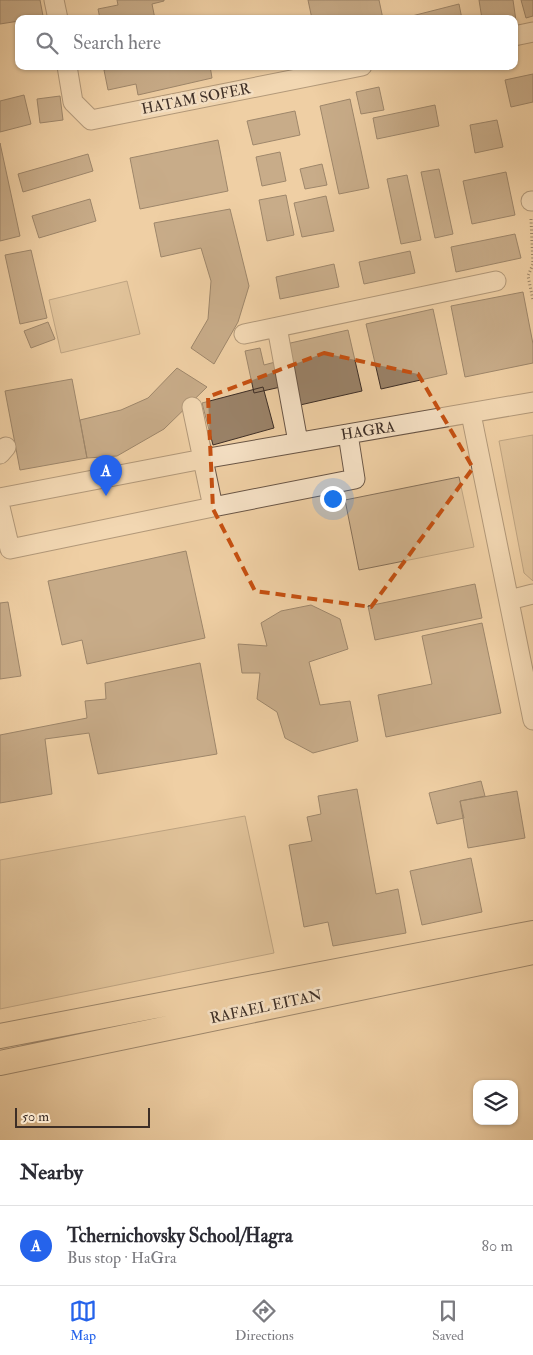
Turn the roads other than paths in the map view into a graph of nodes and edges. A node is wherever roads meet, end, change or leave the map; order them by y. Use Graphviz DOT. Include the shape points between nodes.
graph roads {
  1 [pos="54,0"];
  2 [pos="57,15"];
  3 [pos="533,32"];
  4 [pos="518,35"];
  5 [pos="68,70"];
  6 [pos="342,70"];
  7 [pos="496,281"];
  8 [pos="276,327"];
  9 [pos="244,334"];
  10 [pos="533,402"];
  11 [pos="192,408"];
  12 [pos="471,414"];
  13 [pos="348,434"];
  14 [pos="298,442"];
  15 [pos="203,459"];
  16 [pos="0,498"];
  17 [pos="0,507"];
  18 [pos="213,507"];
  19 [pos="533,594"];
  20 [pos="509,600"];
  21 [pos="533,720"];
  22 [pos="533,933"];
  23 [pos="533,952"];
  24 [pos="0,1036"];
  25 [pos="0,1062"];
  1 -- 2 [label="street"];
  3 -- 4 [label="street"];
  5 -- 6 [label="street, HATAM SOFER" via="73,102 91,120"];
  7 -- 8 [label="street"];
  8 -- 9 [label="street"];
  8 -- 14 [label="street"];
  10 -- 12 [label="street, HAGRA"];
  11 -- 15 [label="street"];
  12 -- 13 [label="street, HAGRA"];
  12 -- 20 [label="street"];
  13 -- 14 [label="street, HAGRA"];
  13 -- 18 [label="street" via="355,479"];
  14 -- 15 [label="street, HAGRA"];
  15 -- 16 [label="street, HAGRA"];
  15 -- 18 [label="street"];
  17 -- 18 [label="street" via="10,549"];
  19 -- 20 [label="street"];
  20 -- 21 [label="street"];
  22 -- 24 [label="main road, RAFAEL EITAN"];
  23 -- 25 [label="main road, RAFAEL EITAN"];
}
